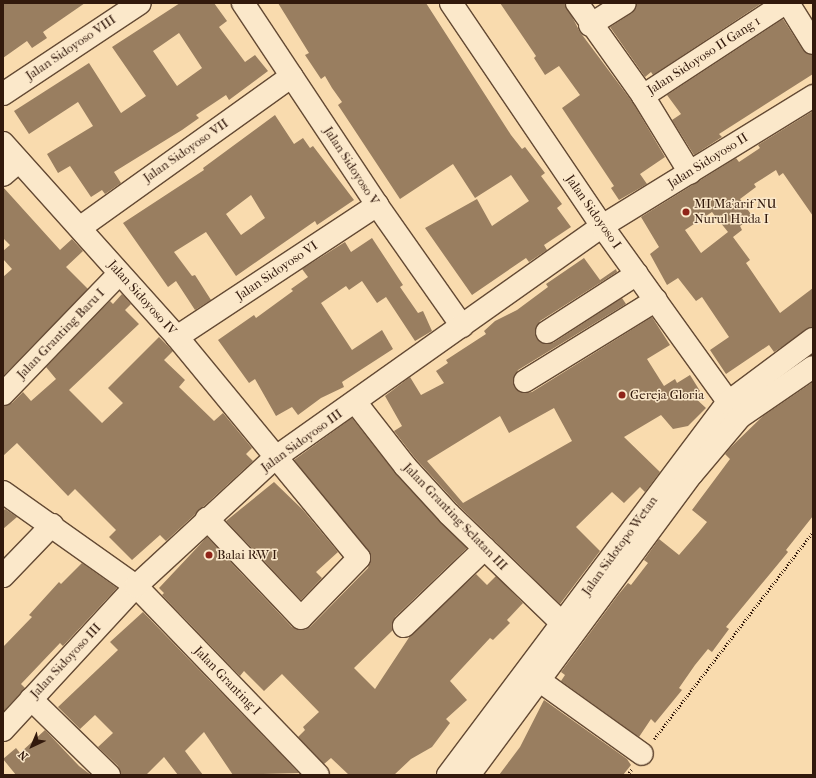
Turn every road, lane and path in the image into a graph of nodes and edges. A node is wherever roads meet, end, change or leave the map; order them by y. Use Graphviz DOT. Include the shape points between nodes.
graph roads {
  1 [pos="140,3"];
  2 [pos="243,3"];
  3 [pos="451,3"];
  4 [pos="577,3"];
  5 [pos="625,3"];
  6 [pos="785,3"];
  7 [pos="788,3"];
  8 [pos="590,25"];
  9 [pos="813,43"];
  10 [pos="292,76"];
  11 [pos="3,94"];
  12 [pos="643,96"];
  13 [pos="813,96"];
  14 [pos="3,143"];
  15 [pos="11,168"];
  16 [pos="690,173"];
  17 [pos="377,205"];
  18 [pos="602,226"];
  19 [pos="81,227"];
  20 [pos="119,274"];
  21 [pos="637,274"];
  22 [pos="656,300"];
  23 [pos="462,326"];
  24 [pos="547,332"];
  25 [pos="177,337"];
  26 [pos="813,339"];
  27 [pos="813,367"];
  28 [pos="525,381"];
  29 [pos="3,394"];
  30 [pos="356,403"];
  31 [pos="734,410"];
  32 [pos="276,457"];
  33 [pos="3,492"];
  34 [pos="207,519"];
  35 [pos="52,525"];
  36 [pos="813,532"];
  37 [pos="485,548"];
  38 [pos="3,576"];
  39 [pos="136,586"];
  40 [pos="563,624"];
  41 [pos="404,626"];
  42 [pos="540,681"];
  43 [pos="31,699"];
  44 [pos="3,730"];
  45 [pos="642,754"];
  46 [pos="458,773"];
  47 [pos="109,775"];
  48 [pos="318,775"];
  49 [pos="627,775"];
  1 -- 11 [label="street, Jalan Sidoyoso VIII"];
  2 -- 10 [label="street, Jalan Sidoyoso V"];
  3 -- 18 [label="street, Jalan Sidoyoso I"];
  4 -- 8 [label="street, Jalan Sidoyoso II Gang 1"];
  5 -- 8 [label="street"];
  6 -- 12 [label="street, Jalan Sidoyoso II Gang 1"];
  7 -- 9 [label="street"];
  8 -- 12 [label="street, Jalan Sidoyoso II Gang 1"];
  10 -- 17 [label="street, Jalan Sidoyoso V"];
  10 -- 19 [label="street, Jalan Sidoyoso VII"];
  12 -- 16 [label="street, Jalan Sidoyoso II Gang 1"];
  13 -- 16 [label="street, Jalan Sidoyoso II"];
  14 -- 15 [label="street, Jalan Sidoyoso IV"];
  15 -- 19 [label="street, Jalan Sidoyoso IV"];
  16 -- 18 [label="street, Jalan Sidoyoso II"];
  17 -- 23 [label="street, Jalan Sidoyoso V"];
  17 -- 25 [label="street, Jalan Sidoyoso VI"];
  18 -- 21 [label="street, Jalan Sidoyoso I"];
  18 -- 23 [label="street, Jalan Sidoyoso III"];
  19 -- 20 [label="street, Jalan Sidoyoso IV"];
  20 -- 25 [label="street, Jalan Sidoyoso IV"];
  20 -- 29 [label="street, Jalan Granting Baru I"];
  21 -- 22 [label="street, Jalan Sidoyoso I"];
  21 -- 24 [label="street"];
  22 -- 28 [label="street"];
  22 -- 31 [label="street, Jalan Sidoyoso I"];
  23 -- 30 [label="street, Jalan Sidoyoso III"];
  25 -- 32 [label="street, Jalan Sidoyoso IV"];
  26 -- 31 [label="street, Jalan Sidotopo Wetan"];
  27 -- 31 [label="street, Jalan Sidotopo Wetan"];
  30 -- 32 [label="street, Jalan Sidoyoso III"];
  30 -- 37 [label="street, Jalan Granting Selatan III" via="405,466"];
  31 -- 40 [label="street, Jalan Sidotopo Wetan"];
  31 -- 42 [label="street, Jalan Sidotopo Wetan" via="692,474"];
  32 -- 34 [label="street, Jalan Sidoyoso III"];
  32 -- 34 [label="street, Jalan Sidoyoso IV" via="359,558 301,618"];
  33 -- 35 [label="street, Jalan Granting I"];
  34 -- 39 [label="street, Jalan Sidoyoso III"];
  35 -- 38 [label="street"];
  35 -- 39 [label="street, Jalan Granting I"];
  36 -- 45 [label="path"];
  37 -- 40 [label="street, Jalan Granting Selatan III"];
  37 -- 41 [label="street"];
  39 -- 43 [label="street, Jalan Sidoyoso III"];
  39 -- 48 [label="street, Jalan Granting I"];
  40 -- 46 [label="street, Jalan Sidotopo Wetan"];
  42 -- 45 [label="street"];
  42 -- 46 [label="street, Jalan Sidotopo Wetan"];
  43 -- 44 [label="street, Jalan Sidoyoso III"];
  43 -- 47 [label="street"];
  45 -- 49 [label="path"];
}
